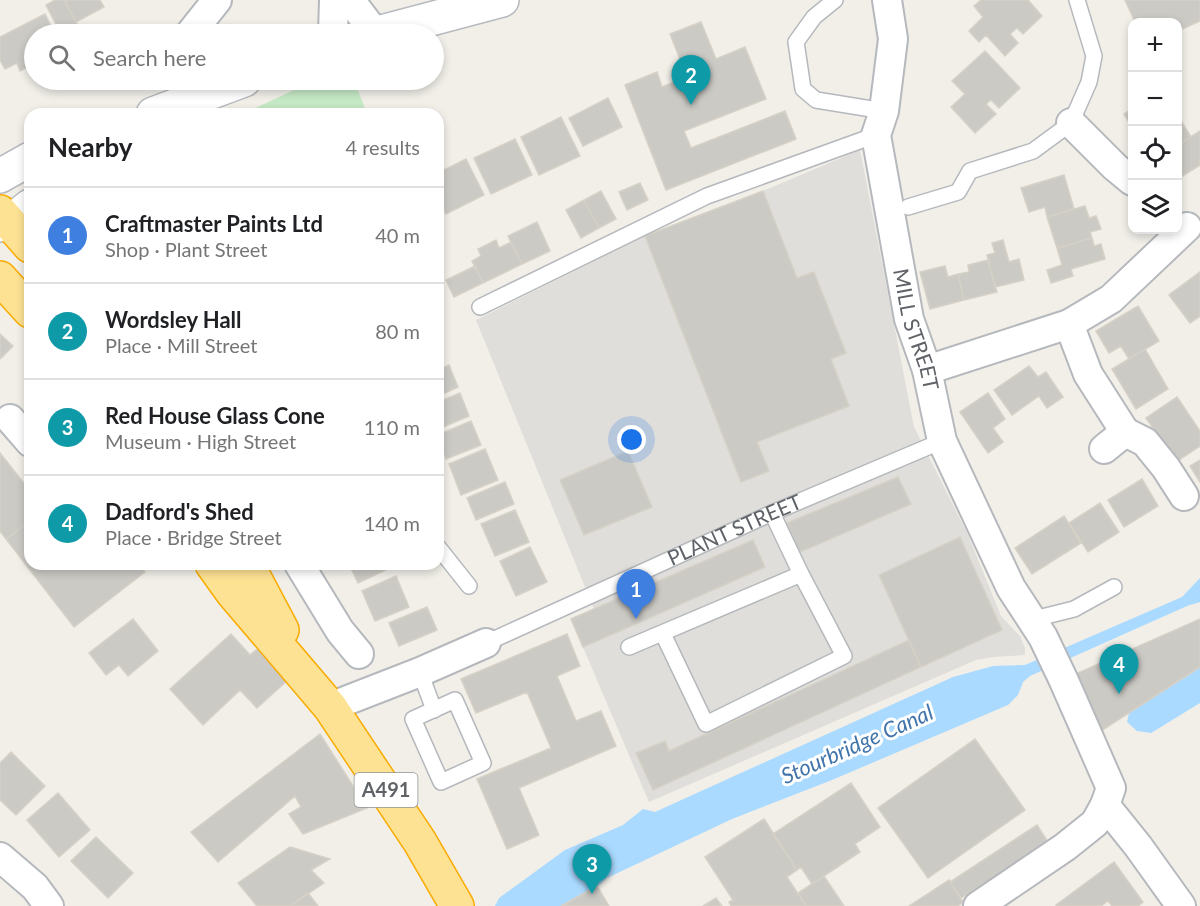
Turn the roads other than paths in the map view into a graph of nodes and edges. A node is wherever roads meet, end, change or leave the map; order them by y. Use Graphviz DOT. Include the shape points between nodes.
graph roads {
  1 [pos="217,0"];
  2 [pos="334,0"];
  3 [pos="350,0"];
  4 [pos="502,0"];
  5 [pos="835,0"];
  6 [pos="887,0"];
  7 [pos="1077,0"];
  8 [pos="198,24"];
  9 [pos="333,24"];
  10 [pos="368,24"];
  11 [pos="412,24"];
  12 [pos="217,90"];
  13 [pos="169,108"];
  14 [pos="880,123"];
  15 [pos="1071,123"];
  16 [pos="24,162"];
  17 [pos="0,176"];
  18 [pos="1131,180"];
  19 [pos="908,207"];
  20 [pos="1188,228"];
  21 [pos="0,278"];
  22 [pos="24,304"];
  23 [pos="480,307"];
  24 [pos="1069,324"];
  25 [pos="927,370"];
  26 [pos="10,419"];
  27 [pos="24,435"];
  28 [pos="942,441"];
  29 [pos="1184,496"];
  30 [pos="772,513"];
  31 [pos="444,555"];
  32 [pos="238,570"];
  33 [pos="239,570"];
  34 [pos="303,570"];
  35 [pos="801,574"];
  36 [pos="469,586"];
  37 [pos="1114,587"];
  38 [pos="1037,629"];
  39 [pos="663,634"];
  40 [pos="486,643"];
  41 [pos="629,647"];
  42 [pos="359,654"];
  43 [pos="420,672"];
  44 [pos="309,679"];
  45 [pos="330,707"];
  46 [pos="434,710"];
  47 [pos="1105,806"];
  48 [pos="0,857"];
  49 [pos="49,906"];
  50 [pos="457,906"];
  51 [pos="978,906"];
  52 [pos="1181,906"];
  1 -- 8 [label="street"];
  2 -- 9 [label="street"];
  3 -- 10 [label="street"];
  4 -- 11 [label="main road"];
  5 -- 14 [label="lane" via="814,17 796,42 803,89 816,100"];
  6 -- 14 [label="street, MILL STREET" via="893,39"];
  7 -- 15 [label="lane" via="1094,56 1089,82"];
  12 -- 13 [label="main road"];
  14 -- 23 [label="lane" via="707,196"];
  14 -- 25 [label="street, MILL STREET" via="909,319"];
  15 -- 18 [label="street"];
  15 -- 19 [label="lane" via="1033,151 970,171 958,192"];
  16 -- 17 [label="main road"];
  20 -- 24 [label="street" via="1111,299"];
  21 -- 22 [label="highway"];
  24 -- 25 [label="street"];
  24 -- 29 [label="street" via="1115,440 1145,442"];
  25 -- 28 [label="street, MILL STREET"];
  26 -- 27 [label="street"];
  28 -- 30 [label="lane, PLANT STREET"];
  28 -- 38 [label="street, MILL STREET" via="1011,588"];
  30 -- 35 [label="lane"];
  30 -- 40 [label="lane, PLANT STREET"];
  31 -- 36 [label="lane"];
  32 -- 44 [label="highway, A491" via="254,618"];
  33 -- 44 [label="highway, A491"];
  34 -- 42 [label="street"];
  35 -- 39 [label="lane"];
  35 -- 39 [label="lane" via="844,656 706,724"];
  37 -- 38 [label="lane"];
  38 -- 47 [label="street, MILL STREET" via="1111,788"];
  39 -- 41 [label="lane"];
  40 -- 43 [label="street, PLANT STREET"];
  43 -- 45 [label="street, PLANT STREET"];
  43 -- 46 [label="lane"];
  44 -- 45 [label="highway, A491"];
  45 -- 50 [label="highway, A491" via="420,842"];
  46 -- 46 [label="lane" via="413,719 441,782 483,763 454,700"];
  47 -- 51 [label="street" via="1095,823 1065,847"];
  47 -- 52 [label="street"];
  48 -- 49 [label="street" via="35,887"];
}
